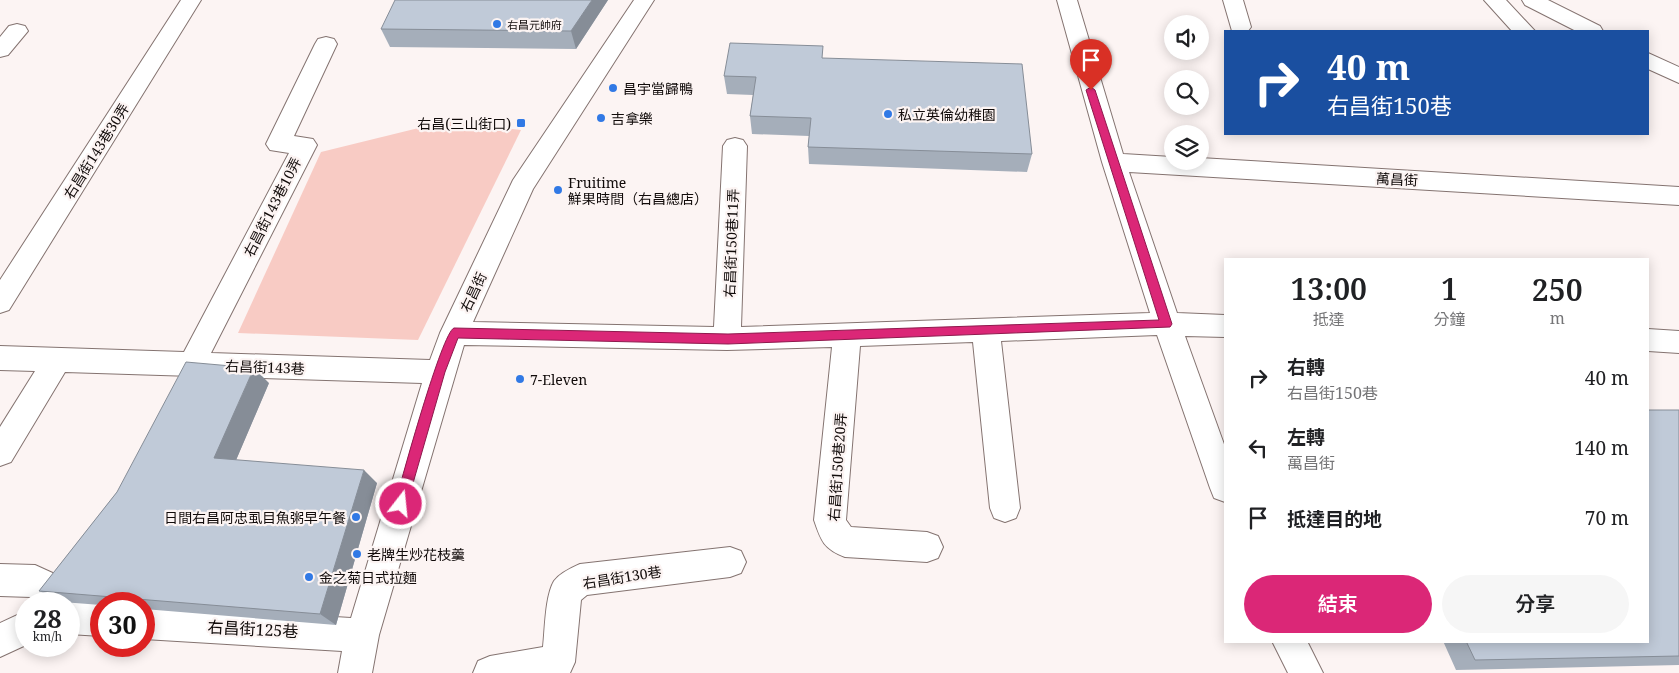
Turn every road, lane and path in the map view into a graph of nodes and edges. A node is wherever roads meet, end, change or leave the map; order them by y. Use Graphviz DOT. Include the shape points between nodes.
graph roads {
  1 [pos="191,0"];
  2 [pos="644,0"];
  3 [pos="1067,0"];
  4 [pos="1233,0"];
  5 [pos="1494,0"];
  6 [pos="1532,0"];
  7 [pos="1240,27"];
  8 [pos="1523,30"];
  9 [pos="1590,30"];
  10 [pos="17,31"];
  11 [pos="326,44"];
  12 [pos="0,50"];
  13 [pos="1649,61"];
  14 [pos="1679,76"];
  15 [pos="735,146"];
  16 [pos="1114,162"];
  17 [pos="1679,196"];
  18 [pos="0,302"];
  19 [pos="1166,324"];
  20 [pos="1224,326"];
  21 [pos="986,330"];
  22 [pos="454,333"];
  23 [pos="847,335"];
  24 [pos="728,339"];
  25 [pos="1649,340"];
  26 [pos="1679,342"];
  27 [pos="0,358"];
  28 [pos="57,360"];
  29 [pos="191,365"];
  30 [pos="440,372"];
  31 [pos="0,453"];
  32 [pos="1224,485"];
  33 [pos="1005,508"];
  34 [pos="927,547"];
  35 [pos="730,562"];
  36 [pos="0,580"];
  37 [pos="47,592"];
  38 [pos="155,623"];
  39 [pos="15,633"];
  40 [pos="362,636"];
  41 [pos="0,640"];
  42 [pos="1290,643"];
  43 [pos="355,673"];
  44 [pos="490,673"];
  45 [pos="1306,673"];
  1 -- 18 [label="street, 右昌街143巷30弄"];
  2 -- 22 [label="street, 右昌街" via="522,186"];
  3 -- 16 [label="street"];
  4 -- 7 [label="street"];
  5 -- 8 [label="street"];
  6 -- 9 [label="street"];
  10 -- 12 [label="street"];
  11 -- 29 [label="street, 右昌街143巷10弄" via="278,144 305,145"];
  13 -- 14 [label="street"];
  15 -- 24 [label="street, 右昌街150巷11弄"];
  16 -- 17 [label="street, 萬昌街"];
  16 -- 19 [label="street"];
  19 -- 20 [label="street"];
  19 -- 21 [label="street"];
  19 -- 32 [label="street"];
  21 -- 23 [label="street"];
  21 -- 33 [label="street"];
  22 -- 24 [label="street"];
  22 -- 30 [label="street, 右昌街"];
  23 -- 24 [label="street"];
  23 -- 34 [label="street, 右昌街150巷20弄" via="830,520 834,533 845,542"];
  25 -- 26 [label="street"];
  27 -- 28 [label="street, 右昌街143巷"];
  28 -- 29 [label="street, 右昌街143巷"];
  28 -- 31 [label="street"];
  29 -- 30 [label="street, 右昌街143巷"];
  30 -- 40 [label="street, 右昌街"];
  35 -- 44 [label="street, 右昌街130巷" via="580,580 566,592 558,662"];
  36 -- 37 [label="street" via="35,581 46,586"];
  38 -- 40 [label="street, 右昌街125巷"];
  39 -- 41 [label="street"];
  40 -- 43 [label="street, 右昌街"];
  42 -- 45 [label="street"];
}
